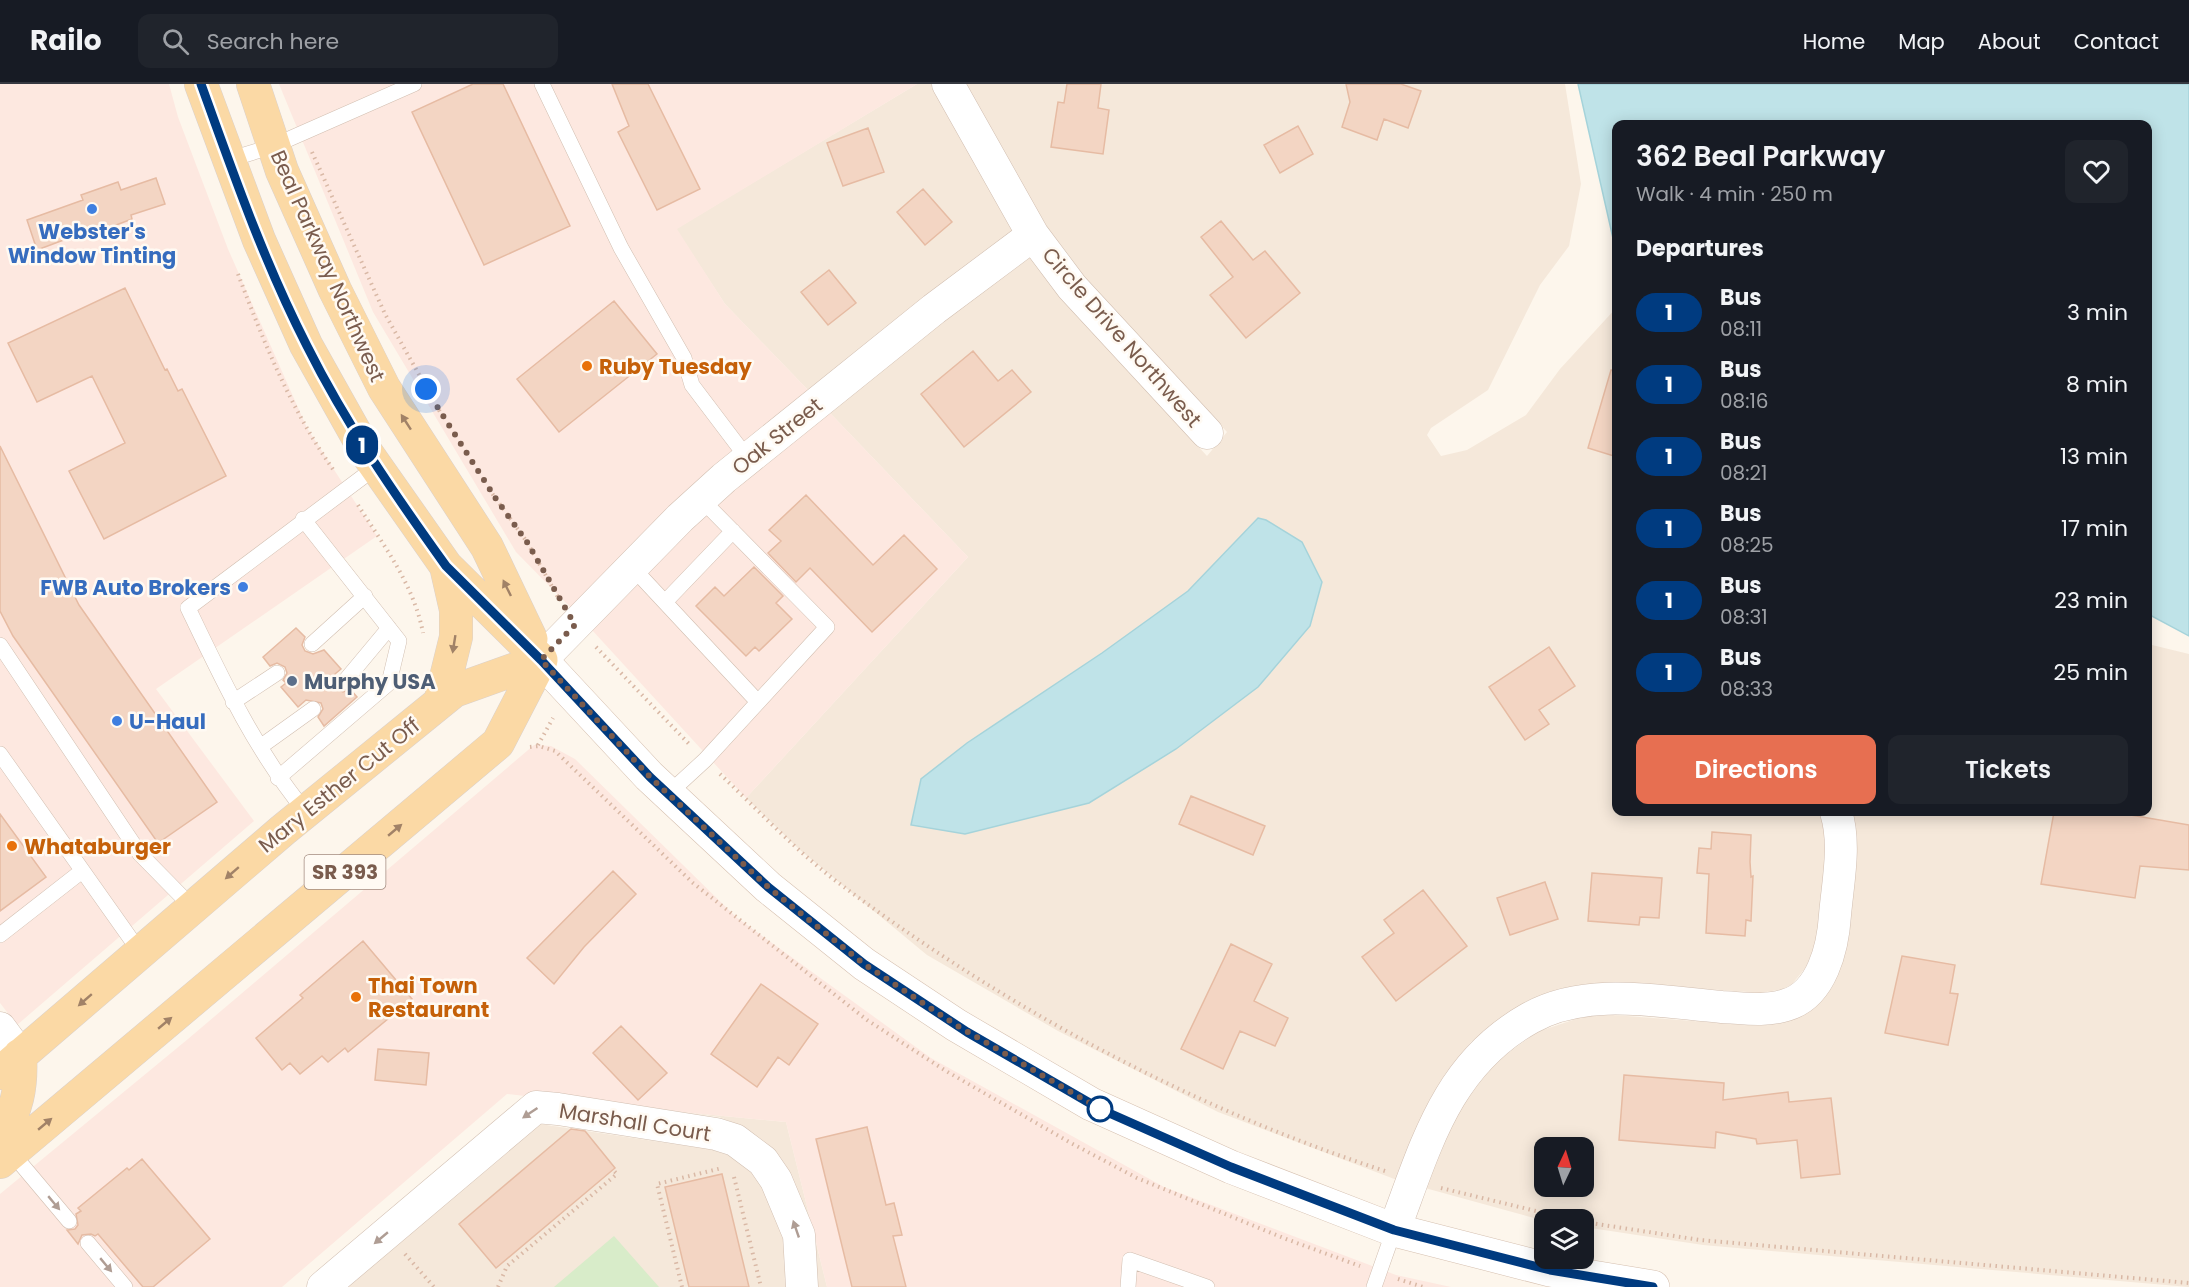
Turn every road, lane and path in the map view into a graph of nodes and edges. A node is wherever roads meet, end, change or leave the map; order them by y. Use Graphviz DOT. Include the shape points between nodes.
graph roads {
  1 [pos="201,84"];
  2 [pos="232,84"];
  3 [pos="254,84"];
  4 [pos="414,84"];
  5 [pos="542,84"];
  6 [pos="948,84"];
  7 [pos="305,132"];
  8 [pos="273,146"];
  9 [pos="228,160"];
  10 [pos="1033,236"];
  11 [pos="236,270"];
  12 [pos="446,422"];
  13 [pos="1207,433"];
  14 [pos="748,459"];
  15 [pos="376,467"];
  16 [pos="483,480"];
  17 [pos="346,487"];
  18 [pos="701,499"];
  19 [pos="303,519"];
  20 [pos="733,531"];
  21 [pos="446,566"];
  22 [pos="632,567"];
  23 [pos="365,596"];
  24 [pos="664,602"];
  25 [pos="575,625"];
  26 [pos="389,628"];
  27 [pos="423,634"];
  28 [pos="312,644"];
  29 [pos="0,645"];
  30 [pos="541,660"];
  31 [pos="277,673"];
  32 [pos="344,682"];
  33 [pos="757,701"];
  34 [pos="233,702"];
  35 [pos="440,702"];
  36 [pos="313,709"];
  37 [pos="260,747"];
  38 [pos="525,748"];
  39 [pos="0,754"];
  40 [pos="705,760"];
  41 [pos="278,778"];
  42 [pos="668,794"];
  43 [pos="305,811"];
  44 [pos="1837,816"];
  45 [pos="82,871"];
  46 [pos="192,907"];
  47 [pos="0,935"];
  48 [pos="140,952"];
  49 [pos="0,1028"];
  50 [pos="10,1064"];
  51 [pos="4,1151"];
  52 [pos="613,1170"];
  53 [pos="1413,1181"];
  54 [pos="1534,1210"];
  55 [pos="69,1221"];
  56 [pos="1594,1224"];
  57 [pos="1394,1230"];
  58 [pos="387,1233"];
  59 [pos="87,1243"];
  60 [pos="1376,1280"];
  61 [pos="2189,1283"];
  62 [pos="125,1287"];
  63 [pos="323,1287"];
  64 [pos="434,1287"];
  65 [pos="498,1287"];
  66 [pos="682,1287"];
  67 [pos="761,1287"];
  68 [pos="802,1287"];
  69 [pos="1128,1287"];
  70 [pos="1207,1287"];
  71 [pos="1423,1287"];
  72 [pos="1653,1287"];
  1 -- 9 [label="main road, Beal Parkway Northwest"];
  2 -- 8 [label="main road" via="239,104"];
  3 -- 8 [label="main road, Beal Parkway Northwest"];
  4 -- 7 [label="lane"];
  5 -- 14 [label="lane" via="621,248 684,358 692,385"];
  6 -- 10 [label="street, Circle Drive Northwest"];
  7 -- 8 [label="lane"];
  7 -- 12 [label="path" via="385,314"];
  8 -- 9 [label="lane"];
  30 -- 8 [label="main road, Beal Parkway Northwest, one-way" via="487,547 384,388 330,280"];
  9 -- 15 [label="main road, Beal Parkway Northwest" via="306,345"];
  10 -- 13 [label="street, Circle Drive Northwest" via="1072,287"];
  10 -- 14 [label="street, Oak Street" via="934,309"];
  11 -- 17 [label="path" via="286,390 320,451"];
  14 -- 18 [label="street, Oak Street"];
  15 -- 17 [label="lane"];
  15 -- 21 [label="main road, Beal Parkway Northwest"];
  16 -- 25 [label="path" via="527,542"];
  17 -- 19 [label="lane"];
  17 -- 27 [label="path" via="408,585 419,610"];
  18 -- 20 [label="lane"];
  18 -- 22 [label="street, Oak Street"];
  19 -- 23 [label="lane"];
  19 -- 34 [label="lane" via="188,608"];
  20 -- 24 [label="lane"];
  20 -- 33 [label="lane" via="827,627"];
  21 -- 30 [label="main road, Beal Parkway Northwest"];
  21 -- 35 [label="main road, one-way" via="456,609 456,637"];
  22 -- 24 [label="lane"];
  22 -- 25 [label="street, Oak Street"];
  23 -- 26 [label="lane"];
  23 -- 28 [label="lane"];
  24 -- 33 [label="lane"];
  25 -- 30 [label="street, Oak Street"];
  25 -- 40 [label="path"];
  26 -- 32 [label="lane"];
  26 -- 41 [label="lane" via="399,641 389,683"];
  29 -- 46 [label="lane" via="140,854"];
  30 -- 35 [label="main road, Mary Esther Cut Off" via="454,691"];
  30 -- 42 [label="main road, Beal Parkway Northwest"];
  51 -- 30 [label="main road, SR 393, one-way" via="498,743"];
  31 -- 34 [label="lane"];
  33 -- 40 [label="lane"];
  34 -- 37 [label="lane"];
  35 -- 43 [label="main road, Mary Esther Cut Off"];
  36 -- 37 [label="lane"];
  37 -- 41 [label="lane"];
  38 -- 60 [label="path" via="539,746 555,751 693,883 738,920 867,1020 946,1071 1137,1178"];
  39 -- 45 [label="lane"];
  40 -- 42 [label="lane"];
  40 -- 53 [label="path" via="842,886 954,963 1050,1022 1258,1124"];
  41 -- 43 [label="lane"];
  42 -- 57 [label="main road, Beal Parkway Northwest" via="768,887 864,964 967,1032 1100,1109 1231,1167"];
  43 -- 46 [label="main road, Mary Esther Cut Off, one-way"];
  44 -- 53 [label="street" via="1841,849 1834,933 1819,976 1800,998 1761,1010 1602,999 1556,1007 1532,1017 1479,1055 1455,1085 1433,1127"];
  45 -- 47 [label="lane"];
  45 -- 48 [label="lane"];
  46 -- 48 [label="main road, Mary Esther Cut Off"];
  48 -- 50 [label="main road, Mary Esther Cut Off, one-way"];
  49 -- 50 [label="street"];
  50 -- 51 [label="main road" via="22,1084"];
  51 -- 55 [label="lane, one-way"];
  52 -- 65 [label="path" via="617,1174 507,1266"];
  53 -- 54 [label="path"];
  53 -- 57 [label="street"];
  56 -- 61 [label="path" via="1700,1240"];
  57 -- 60 [label="lane"];
  57 -- 72 [label="main road, Beal Parkway Northwest" via="1541,1268"];
  58 -- 63 [label="street, Marshall Court, one-way"];
  58 -- 64 [label="path"];
  68 -- 58 [label="street, Marshall Court, one-way" via="799,1235 776,1180 763,1161 735,1140 558,1108 536,1107"];
  59 -- 62 [label="lane, one-way"];
  60 -- 71 [label="path"];
  66 -- 67 [label="path" via="657,1184 731,1166"];
  69 -- 70 [label="lane" via="1130,1260"];
}
